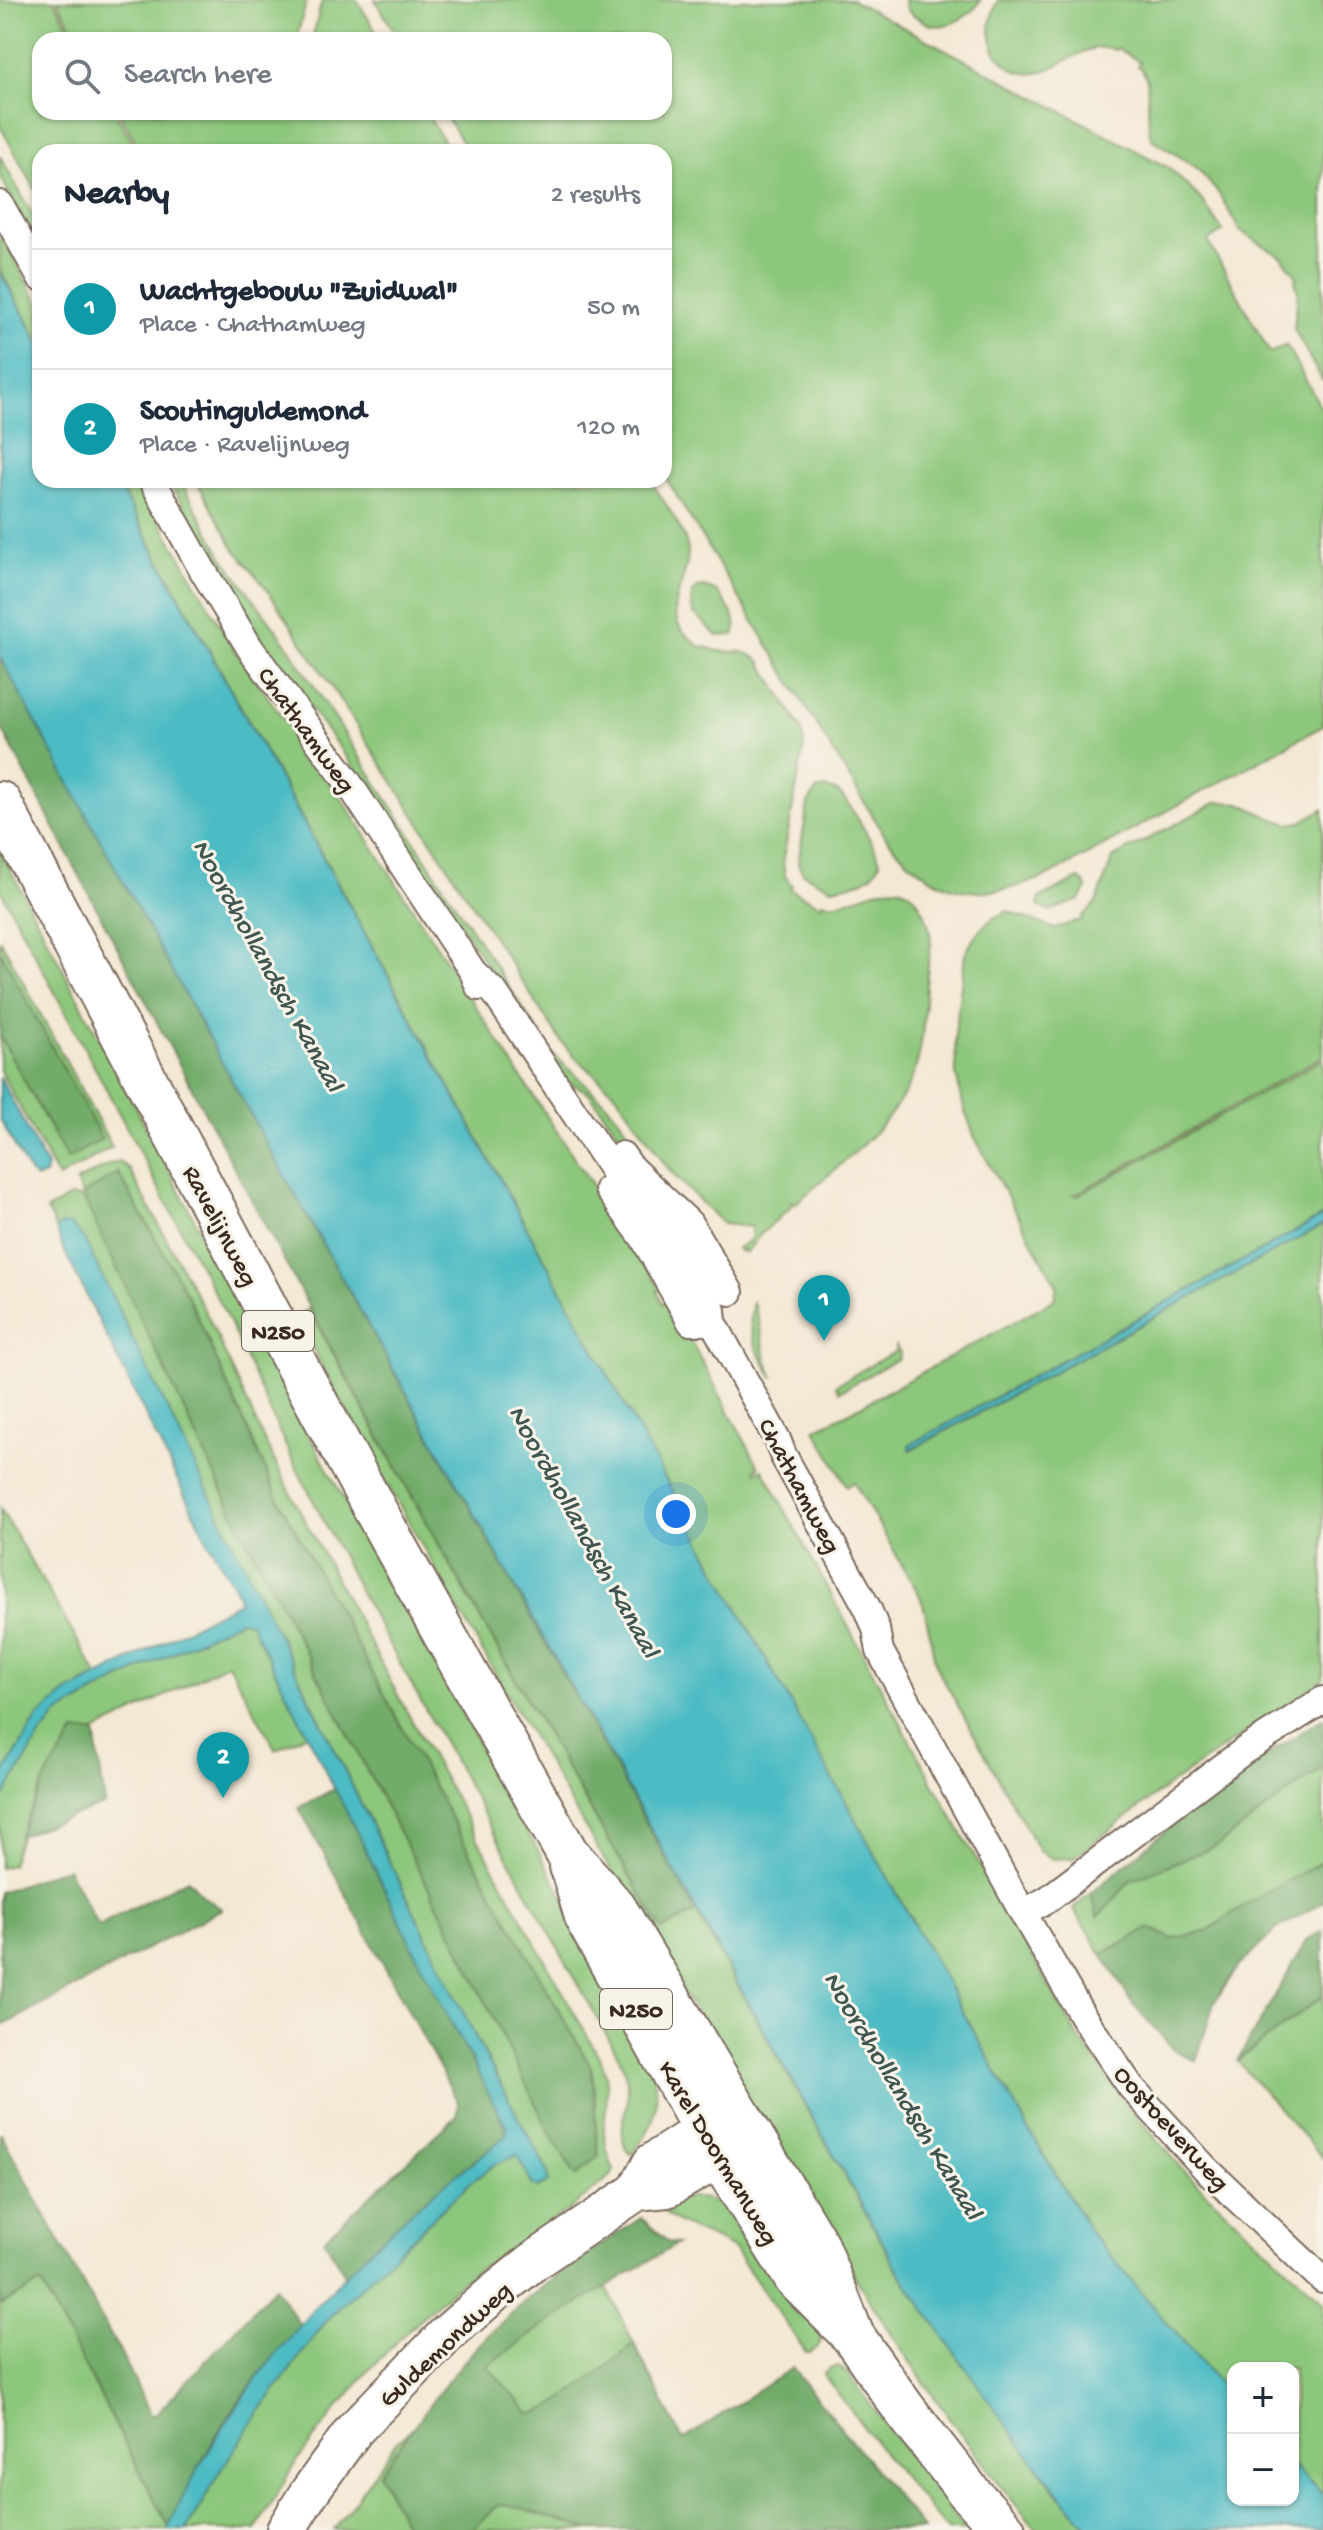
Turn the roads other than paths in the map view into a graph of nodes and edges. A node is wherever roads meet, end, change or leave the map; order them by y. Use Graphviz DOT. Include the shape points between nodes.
graph roads {
  1 [pos="0,204"];
  2 [pos="32,262"];
  3 [pos="156,488"];
  4 [pos="0,803"];
  5 [pos="473,972"];
  6 [pos="556,1086"];
  7 [pos="730,1292"];
  8 [pos="713,1322"];
  9 [pos="880,1651"];
  10 [pos="1323,1700"];
  11 [pos="567,1853"];
  12 [pos="1023,1913"];
  13 [pos="745,2125"];
  14 [pos="712,2144"];
  15 [pos="1323,2280"];
  16 [pos="853,2336"];
  17 [pos="286,2530"];
  18 [pos="1004,2530"];
  1 -- 2 [label="street"];
  3 -- 5 [label="street, Chathamweg" via="250,648 348,782"];
  4 -- 11 [label="main road, Ravelijnweg / N250" via="301,1374"];
  5 -- 6 [label="street, Chathamweg" via="495,993"];
  5 -- 8 [label="street, Chathamweg" via="484,1000 643,1237 691,1322"];
  6 -- 7 [label="street, Chathamweg" via="591,1109 632,1169 689,1223"];
  6 -- 8 [label="street, Chathamweg" via="617,1177 667,1231 712,1310"];
  8 -- 9 [label="street, Chathamweg" via="868,1609"];
  9 -- 12 [label="street, Oostoeverweg"];
  10 -- 12 [label="street" via="1245,1750"];
  11 -- 13 [label="main road, Karel Doormanweg / N250" via="615,1908"];
  11 -- 14 [label="main road, Karel Doormanweg / N250" via="587,1920"];
  12 -- 15 [label="street, Oostoeverweg" via="1131,2087 1205,2168"];
  13 -- 14 [label="street, Guldemondweg"];
  13 -- 16 [label="main road, Karel Doormanweg / N250" via="816,2243"];
  14 -- 16 [label="main road, Karel Doormanweg / N250" via="796,2279"];
  14 -- 17 [label="street, Guldemondweg" via="667,2188 637,2191 534,2261 448,2333 354,2430"];
  16 -- 18 [label="main road, Karel Doormanweg / N250" via="904,2409"];
}
